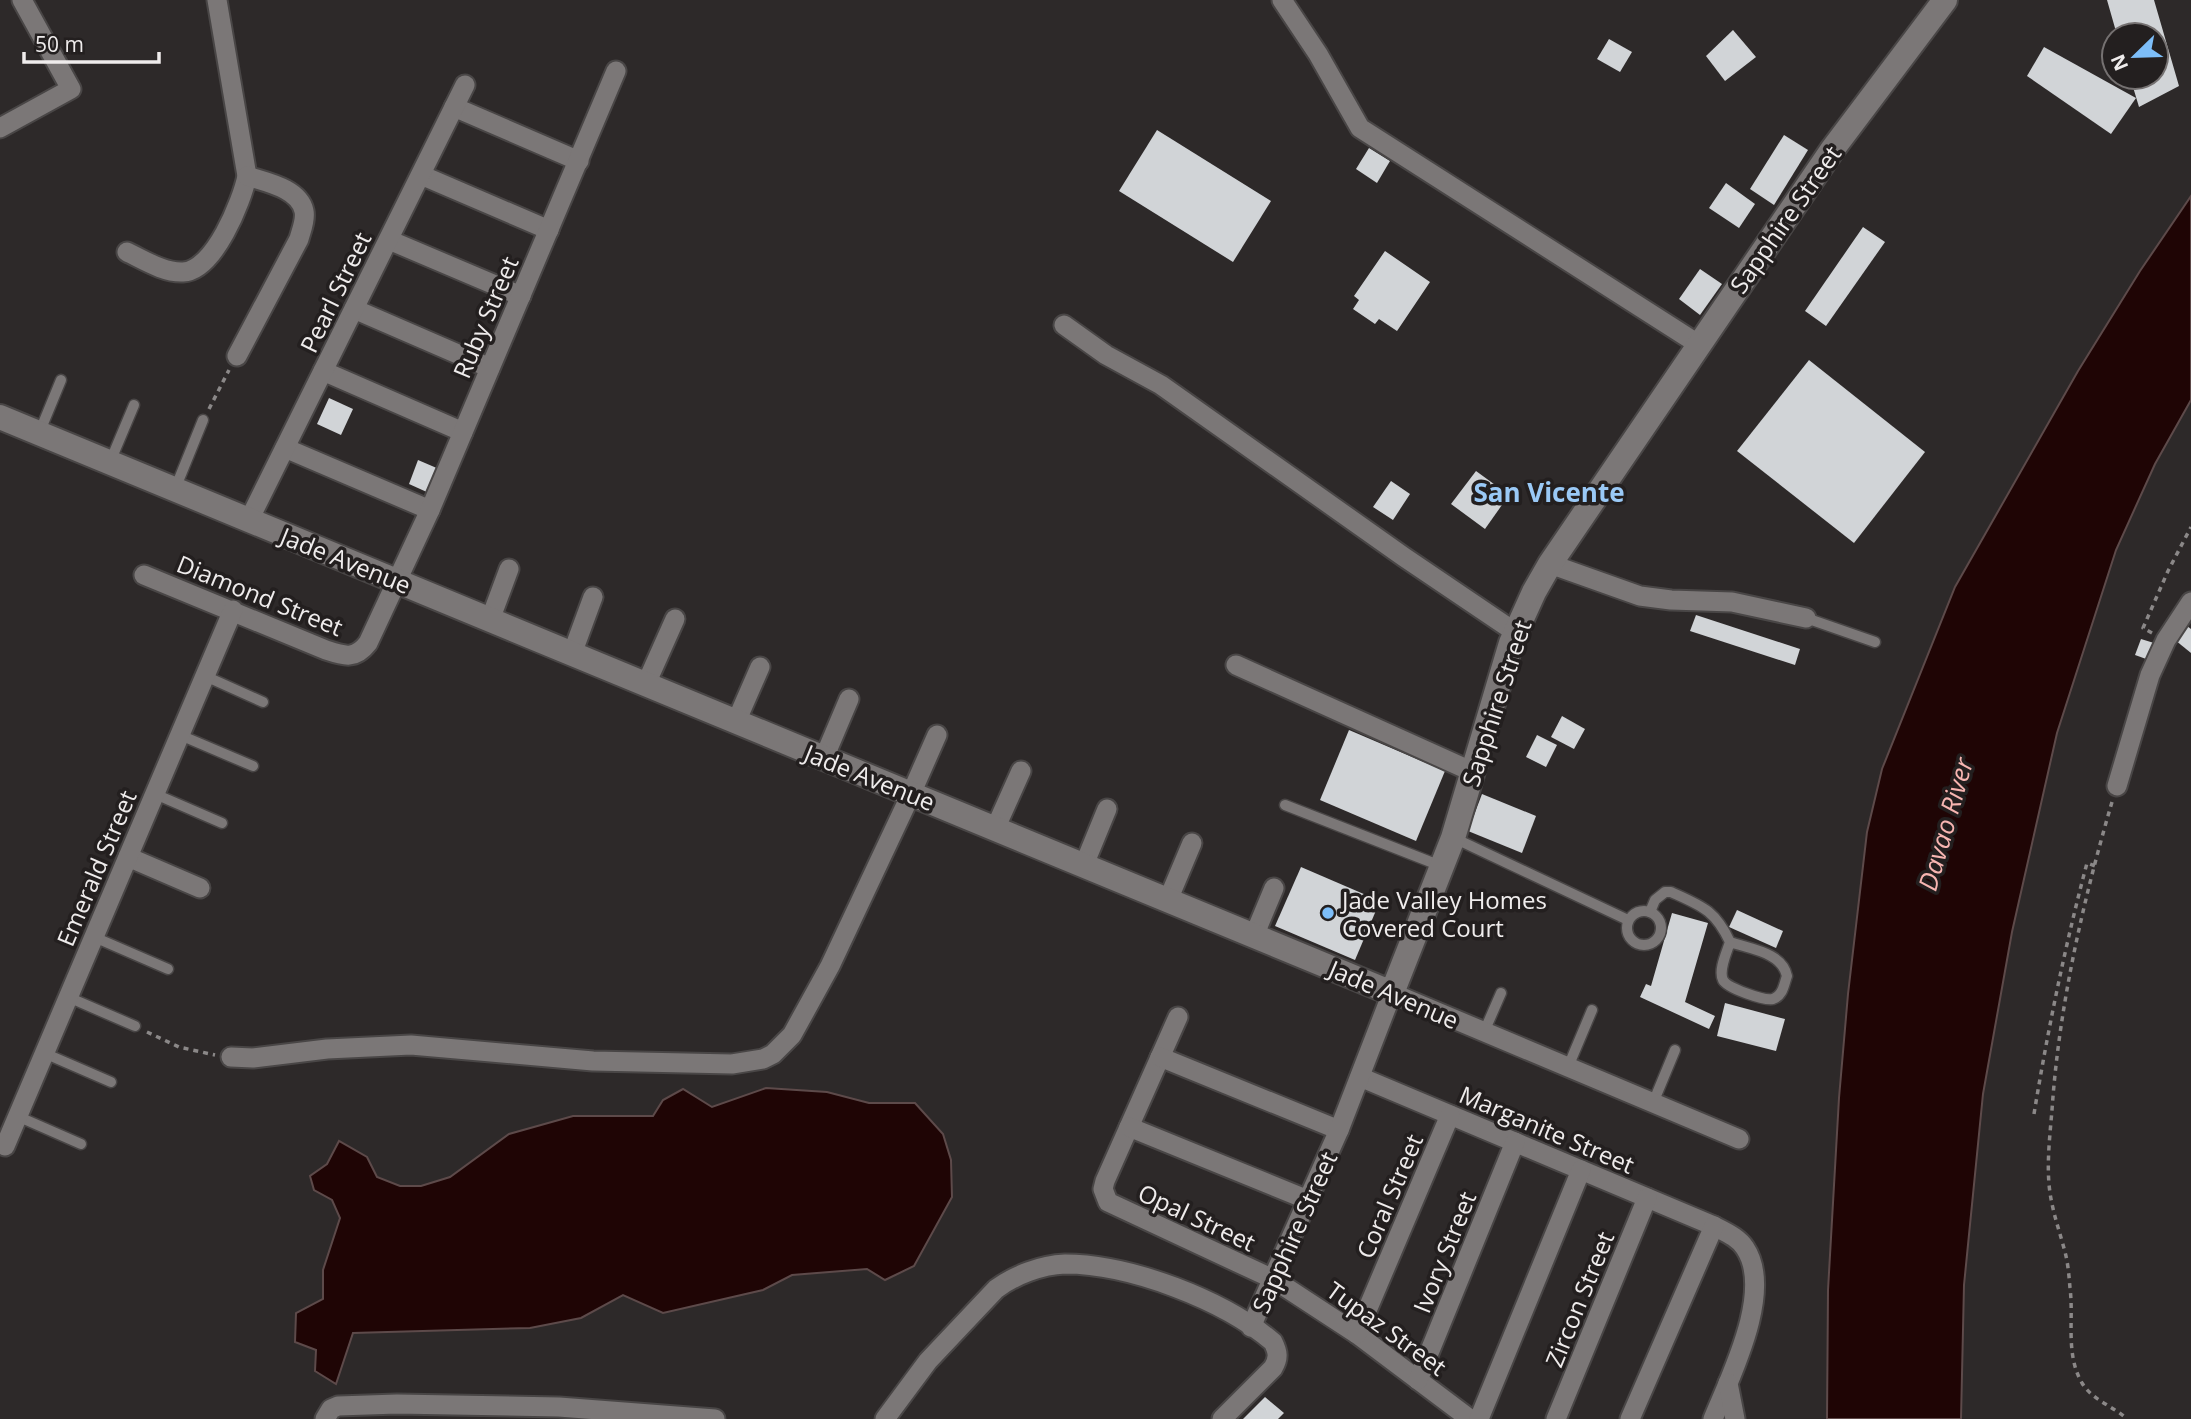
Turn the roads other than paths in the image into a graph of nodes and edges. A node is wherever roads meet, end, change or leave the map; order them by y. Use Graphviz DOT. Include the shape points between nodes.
graph roads {
  1 [pos="22,0"];
  2 [pos="217,0"];
  3 [pos="1282,0"];
  4 [pos="1945,0"];
  5 [pos="617,71"];
  6 [pos="465,85"];
  7 [pos="454,107"];
  8 [pos="2,123"];
  9 [pos="579,161"];
  10 [pos="421,175"];
  11 [pos="247,176"];
  12 [pos="549,230"];
  13 [pos="389,240"];
  14 [pos="127,252"];
  15 [pos="521,296"];
  16 [pos="354,309"];
  17 [pos="1064,325"];
  18 [pos="1698,344"];
  19 [pos="237,356"];
  20 [pos="491,368"];
  21 [pos="323,371"];
  22 [pos="61,380"];
  23 [pos="134,405"];
  24 [pos="0,417"];
  25 [pos="203,421"];
  26 [pos="463,432"];
  27 [pos="39,433"];
  28 [pos="285,448"];
  29 [pos="110,462"];
  30 [pos="175,489"];
  31 [pos="430,510"];
  32 [pos="249,520"];
  33 [pos="1550,564"];
  34 [pos="509,569"];
  35 [pos="144,575"];
  36 [pos="397,581"];
  37 [pos="593,597"];
  38 [pos="2191,602"];
  39 [pos="233,610"];
  40 [pos="1806,618"];
  41 [pos="675,619"];
  42 [pos="489,620"];
  43 [pos="1515,632"];
  44 [pos="1875,642"];
  45 [pos="572,654"];
  46 [pos="1236,664"];
  47 [pos="760,667"];
  48 [pos="205,676"];
  49 [pos="646,684"];
  50 [pos="849,699"];
  51 [pos="263,702"];
  52 [pos="736,722"];
  53 [pos="180,735"];
  54 [pos="937,735"];
  55 [pos="824,758"];
  56 [pos="253,766"];
  57 [pos="1021,771"];
  58 [pos="1473,772"];
  59 [pos="2117,786"];
  60 [pos="155,794"];
  61 [pos="911,794"];
  62 [pos="1285,805"];
  63 [pos="1107,809"];
  64 [pos="222,823"];
  65 [pos="995,829"];
  66 [pos="1453,838"];
  67 [pos="1192,843"];
  68 [pos="128,857"];
  69 [pos="1084,865"];
  70 [pos="1443,867"];
  71 [pos="200,888"];
  72 [pos="1274,888"];
  73 [pos="1168,900"];
  74 [pos="1650,912"];
  75 [pos="1628,920"];
  76 [pos="1254,936"];
  77 [pos="94,937"];
  78 [pos="1730,942"];
  79 [pos="168,969"];
  80 [pos="1392,993"];
  81 [pos="1501,993"];
  82 [pos="68,997"];
  83 [pos="1592,1010"];
  84 [pos="1178,1017"];
  85 [pos="135,1026"];
  86 [pos="1484,1032"];
  87 [pos="1675,1050"];
  88 [pos="44,1053"];
  89 [pos="1160,1057"];
  90 [pos="231,1058"];
  91 [pos="1568,1067"];
  92 [pos="1360,1077"];
  93 [pos="111,1082"];
  94 [pos="1653,1102"];
  95 [pos="1450,1115"];
  96 [pos="17,1116"];
  97 [pos="1129,1127"];
  98 [pos="1339,1130"];
  99 [pos="1739,1139"];
  100 [pos="1515,1142"];
  101 [pos="81,1144"];
  102 [pos="5,1146"];
  103 [pos="1581,1170"];
  104 [pos="1647,1198"];
  105 [pos="1308,1200"];
  106 [pos="1714,1226"];
  107 [pos="1273,1279"];
  108 [pos="1251,1327"];
  109 [pos="1357,1335"];
  110 [pos="1418,1380"];
  111 [pos="1728,1383"];
  112 [pos="325,1419"];
  113 [pos="715,1419"];
  114 [pos="885,1419"];
  115 [pos="1222,1419"];
  116 [pos="1470,1419"];
  117 [pos="1479,1419"];
  118 [pos="1556,1419"];
  119 [pos="1630,1419"];
  120 [pos="1713,1419"];
  121 [pos="1735,1419"];
  1 -- 8 [label="street" via="71,89"];
  2 -- 11 [label="street"];
  3 -- 18 [label="street" via="1360,128"];
  4 -- 18 [label="street, Sapphire Street" via="1832,150"];
  5 -- 9 [label="street, Ruby Street"];
  6 -- 7 [label="street, Pearl Street"];
  7 -- 9 [label="street"];
  7 -- 10 [label="street, Pearl Street"];
  9 -- 12 [label="street, Ruby Street"];
  10 -- 12 [label="street"];
  10 -- 13 [label="street, Pearl Street"];
  11 -- 14 [label="street" via="226,232 194,270 182,273 162,268"];
  11 -- 19 [label="street" via="289,192 304,211 299,239"];
  12 -- 15 [label="street, Ruby Street"];
  13 -- 15 [label="street"];
  13 -- 16 [label="street, Pearl Street"];
  15 -- 20 [label="street, Ruby Street"];
  16 -- 20 [label="street"];
  16 -- 21 [label="street, Pearl Street"];
  17 -- 43 [label="street" via="1161,385"];
  18 -- 33 [label="street, Sapphire Street"];
  20 -- 26 [label="street, Ruby Street"];
  21 -- 26 [label="street"];
  21 -- 28 [label="street, Pearl Street"];
  22 -- 27 [label="lane"];
  23 -- 29 [label="lane"];
  24 -- 27 [label="street, Jade Avenue"];
  25 -- 30 [label="lane"];
  26 -- 31 [label="street, Ruby Street"];
  27 -- 29 [label="street, Jade Avenue"];
  28 -- 31 [label="street"];
  28 -- 32 [label="street, Pearl Street"];
  29 -- 30 [label="street, Jade Avenue"];
  30 -- 32 [label="street, Jade Avenue"];
  31 -- 36 [label="street, Ruby Street"];
  32 -- 36 [label="street, Jade Avenue"];
  33 -- 40 [label="street" via="1640,596 1732,602"];
  33 -- 43 [label="street, Sapphire Street"];
  34 -- 42 [label="street"];
  35 -- 39 [label="street, Diamond Street"];
  36 -- 39 [label="street, Diamond Street" via="368,643 355,655 326,650"];
  36 -- 42 [label="street, Jade Avenue"];
  37 -- 45 [label="street"];
  38 -- 59 [label="street" via="2150,675"];
  39 -- 48 [label="street, Emerald Street"];
  40 -- 44 [label="lane"];
  41 -- 49 [label="street"];
  42 -- 45 [label="street, Jade Avenue"];
  43 -- 58 [label="street, Sapphire Street"];
  45 -- 49 [label="street, Jade Avenue"];
  46 -- 58 [label="street"];
  47 -- 52 [label="street"];
  48 -- 51 [label="lane"];
  48 -- 53 [label="street, Emerald Street"];
  49 -- 52 [label="street, Jade Avenue"];
  50 -- 55 [label="street"];
  52 -- 55 [label="street, Jade Avenue"];
  53 -- 56 [label="lane"];
  53 -- 60 [label="street, Emerald Street"];
  54 -- 61 [label="street"];
  55 -- 61 [label="street, Jade Avenue"];
  57 -- 65 [label="street"];
  58 -- 66 [label="street, Sapphire Street"];
  60 -- 64 [label="lane"];
  60 -- 68 [label="street, Emerald Street"];
  61 -- 65 [label="street, Jade Avenue"];
  61 -- 90 [label="street" via="793,1035 763,1059 732,1064 593,1061 411,1045"];
  62 -- 70 [label="lane"];
  63 -- 69 [label="street"];
  65 -- 69 [label="street, Jade Avenue"];
  66 -- 70 [label="street, Sapphire Street"];
  66 -- 75 [label="lane"];
  67 -- 73 [label="street"];
  68 -- 71 [label="street"];
  68 -- 77 [label="street, Emerald Street"];
  69 -- 73 [label="street, Jade Avenue"];
  70 -- 80 [label="street, Sapphire Street"];
  72 -- 76 [label="street"];
  73 -- 76 [label="street, Jade Avenue"];
  74 -- 75 [label="lane" via="1637,912"];
  74 -- 75 [label="lane" via="1661,927 1653,943 1634,943 1627,933"];
  74 -- 78 [label="lane" via="1658,895 1671,892 1707,909"];
  76 -- 80 [label="street, Jade Avenue"];
  77 -- 79 [label="lane"];
  77 -- 82 [label="street, Emerald Street"];
  78 -- 78 [label="lane" via="1721,972 1724,982 1767,999 1780,995 1787,976 1781,962"];
  80 -- 86 [label="street, Jade Avenue"];
  80 -- 92 [label="street, Sapphire Street"];
  81 -- 86 [label="lane"];
  82 -- 85 [label="lane"];
  82 -- 88 [label="street, Emerald Street"];
  83 -- 91 [label="lane"];
  84 -- 89 [label="street"];
  86 -- 91 [label="street, Jade Avenue"];
  87 -- 94 [label="lane"];
  88 -- 93 [label="lane"];
  88 -- 96 [label="street, Emerald Street"];
  89 -- 97 [label="street"];
  89 -- 98 [label="street"];
  91 -- 94 [label="street, Jade Avenue"];
  92 -- 95 [label="street, Marganite Street"];
  92 -- 98 [label="street, Sapphire Street"];
  94 -- 99 [label="street, Jade Avenue"];
  95 -- 100 [label="street, Marganite Street"];
  95 -- 109 [label="street, Coral Street"];
  96 -- 101 [label="lane"];
  96 -- 102 [label="street, Emerald Street"];
  97 -- 105 [label="street"];
  97 -- 107 [label="street, Opal Street" via="1105,1181 1105,1195 1114,1206"];
  98 -- 105 [label="street, Sapphire Street"];
  100 -- 103 [label="street, Marganite Street"];
  100 -- 110 [label="street, Ivory Street"];
  103 -- 104 [label="street, Marganite Street"];
  103 -- 117 [label="street"];
  104 -- 106 [label="street, Marganite Street"];
  104 -- 118 [label="street, Zircon Street"];
  105 -- 107 [label="street, Sapphire Street"];
  106 -- 111 [label="street, Marganite Street" via="1738,1239 1752,1268 1748,1336"];
  106 -- 119 [label="street"];
  107 -- 108 [label="street, Sapphire Street"];
  107 -- 109 [label="street, Tupaz Street"];
  108 -- 114 [label="street" via="1187,1294 1129,1274 1063,1264 1032,1270 996,1289 928,1361"];
  108 -- 115 [label="street" via="1273,1342 1278,1360"];
  109 -- 110 [label="street, Tupaz Street"];
  110 -- 116 [label="street, Tupaz Street"];
  111 -- 120 [label="street, Marganite Street"];
  111 -- 121 [label="street"];
  112 -- 113 [label="street" via="338,1406 384,1404 559,1407"];
}
